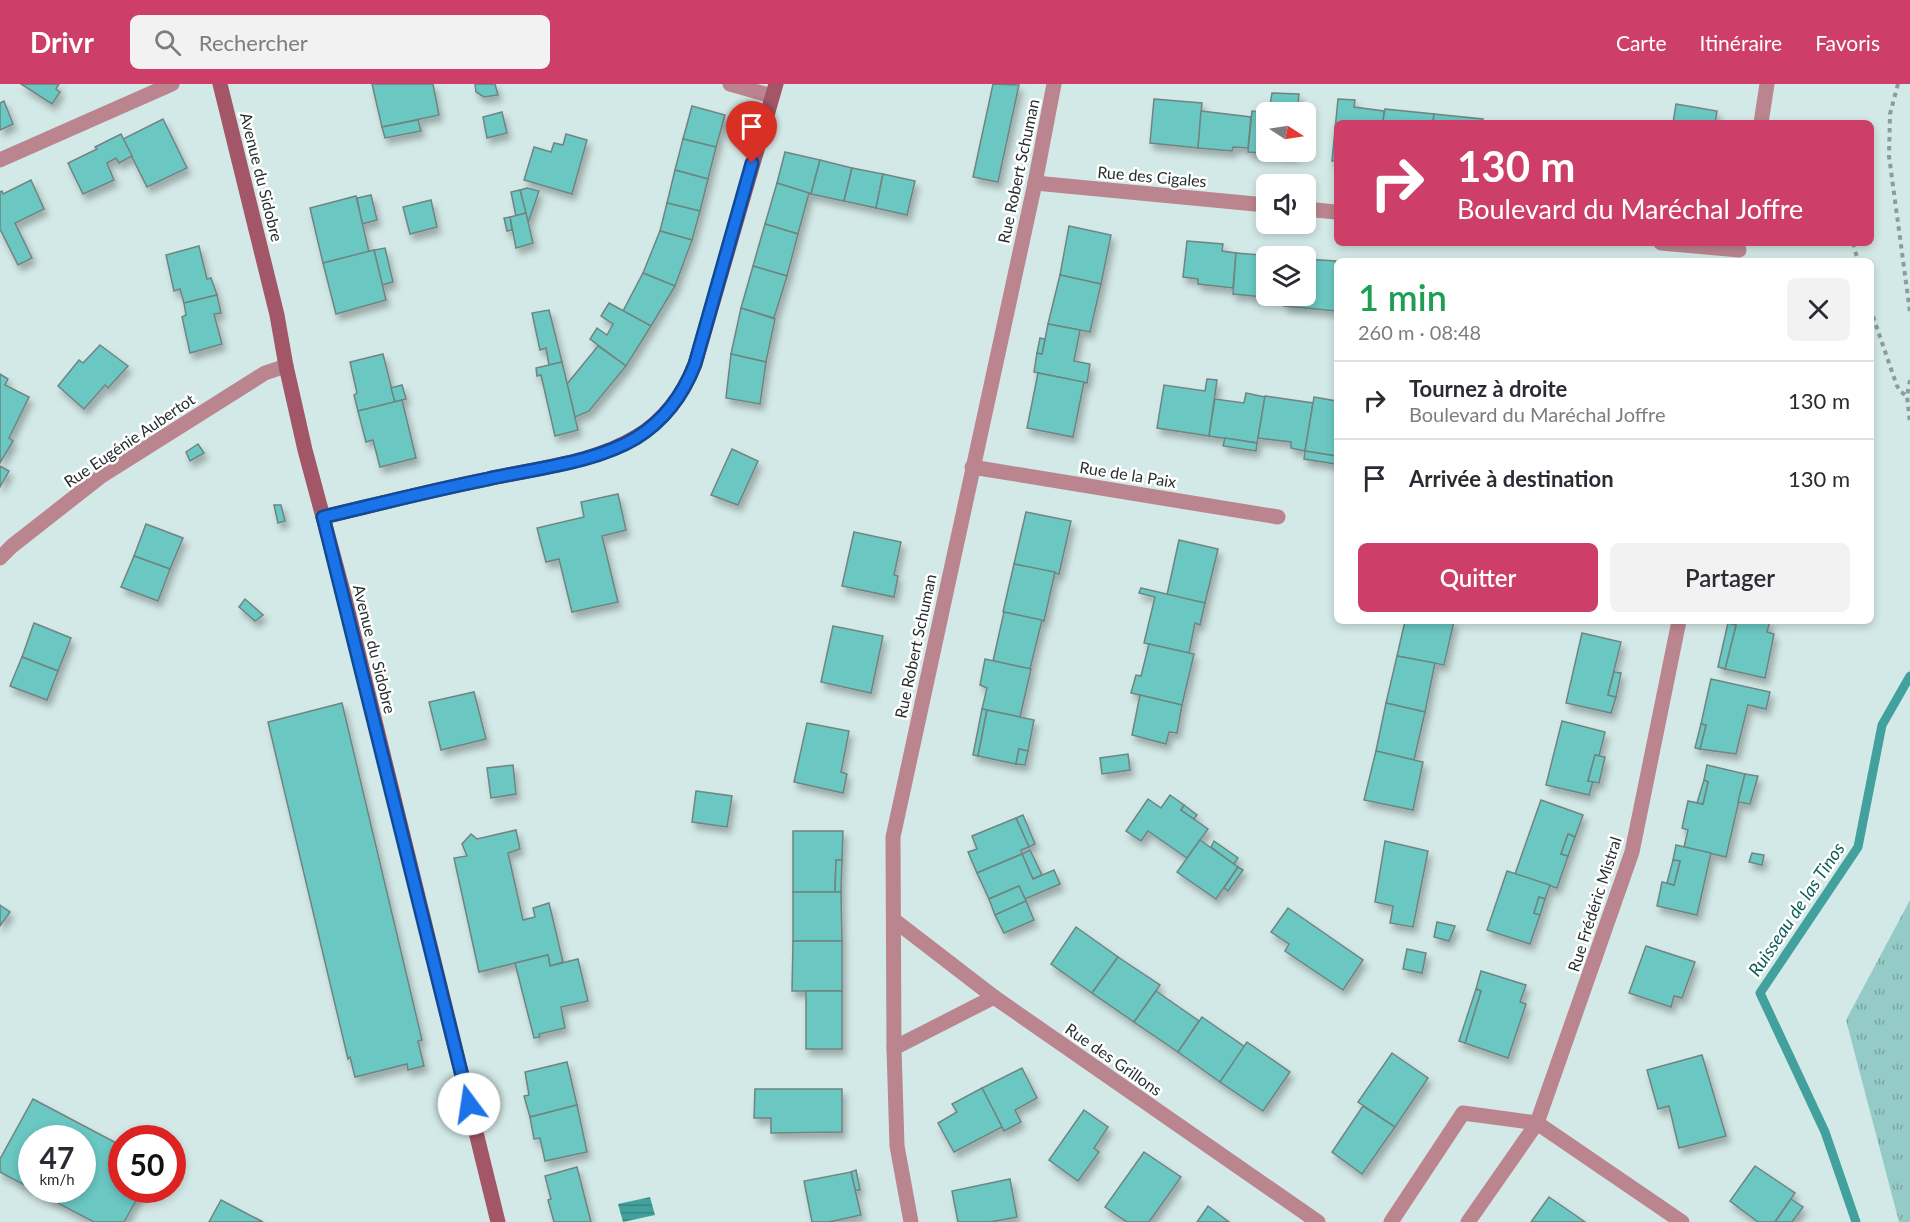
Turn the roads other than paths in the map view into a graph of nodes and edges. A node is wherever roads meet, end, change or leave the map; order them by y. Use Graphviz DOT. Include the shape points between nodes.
graph roads {
  1 [pos="172,84"];
  2 [pos="220,84"];
  3 [pos="730,84"];
  4 [pos="1054,84"];
  5 [pos="1767,84"];
  6 [pos="774,90"];
  7 [pos="1761,120"];
  8 [pos="0,160"];
  9 [pos="1035,183"];
  10 [pos="1256,204"];
  11 [pos="1316,210"];
  12 [pos="1334,212"];
  13 [pos="1687,246"];
  14 [pos="1739,252"];
  15 [pos="286,366"];
  16 [pos="972,467"];
  17 [pos="323,517"];
  18 [pos="1278,517"];
  19 [pos="0,558"];
  20 [pos="1678,624"];
  21 [pos="894,920"];
  22 [pos="994,997"];
  23 [pos="894,1048"];
  24 [pos="1537,1123"];
  25 [pos="498,1222"];
  26 [pos="911,1222"];
  27 [pos="1318,1222"];
  28 [pos="1391,1222"];
  29 [pos="1468,1222"];
  30 [pos="1682,1222"];
  1 -- 8 [label="street"];
  2 -- 15 [label="main road, Avenue du Sidobre"];
  3 -- 6 [label="street"];
  4 -- 9 [label="street, Rue Robert Schuman"];
  5 -- 7 [label="street"];
  6 -- 17 [label="main road" via="695,364 686,387 658,421 637,437 596,456"];
  9 -- 10 [label="street, Rue des Cigales"];
  9 -- 16 [label="street, Rue Robert Schuman"];
  11 -- 12 [label="street"];
  13 -- 14 [label="street"];
  15 -- 17 [label="main road, Avenue du Sidobre"];
  15 -- 19 [label="street, Rue Eugénie Aubertot" via="265,373 100,477"];
  16 -- 18 [label="street, Rue de la Paix"];
  16 -- 21 [label="street, Rue Robert Schuman" via="893,837"];
  17 -- 25 [label="main road, Avenue du Sidobre"];
  20 -- 24 [label="street, Rue Frédéric Mistral" via="1632,852"];
  21 -- 22 [label="street, Rue des Grillons"];
  21 -- 23 [label="street, Rue Robert Schuman"];
  22 -- 23 [label="street"];
  22 -- 27 [label="street, Rue des Grillons"];
  23 -- 26 [label="street, Rue Robert Schuman" via="897,1146"];
  24 -- 28 [label="street" via="1463,1113"];
  24 -- 29 [label="street, Rue Frédéric Mistral"];
  24 -- 30 [label="street"];
}
